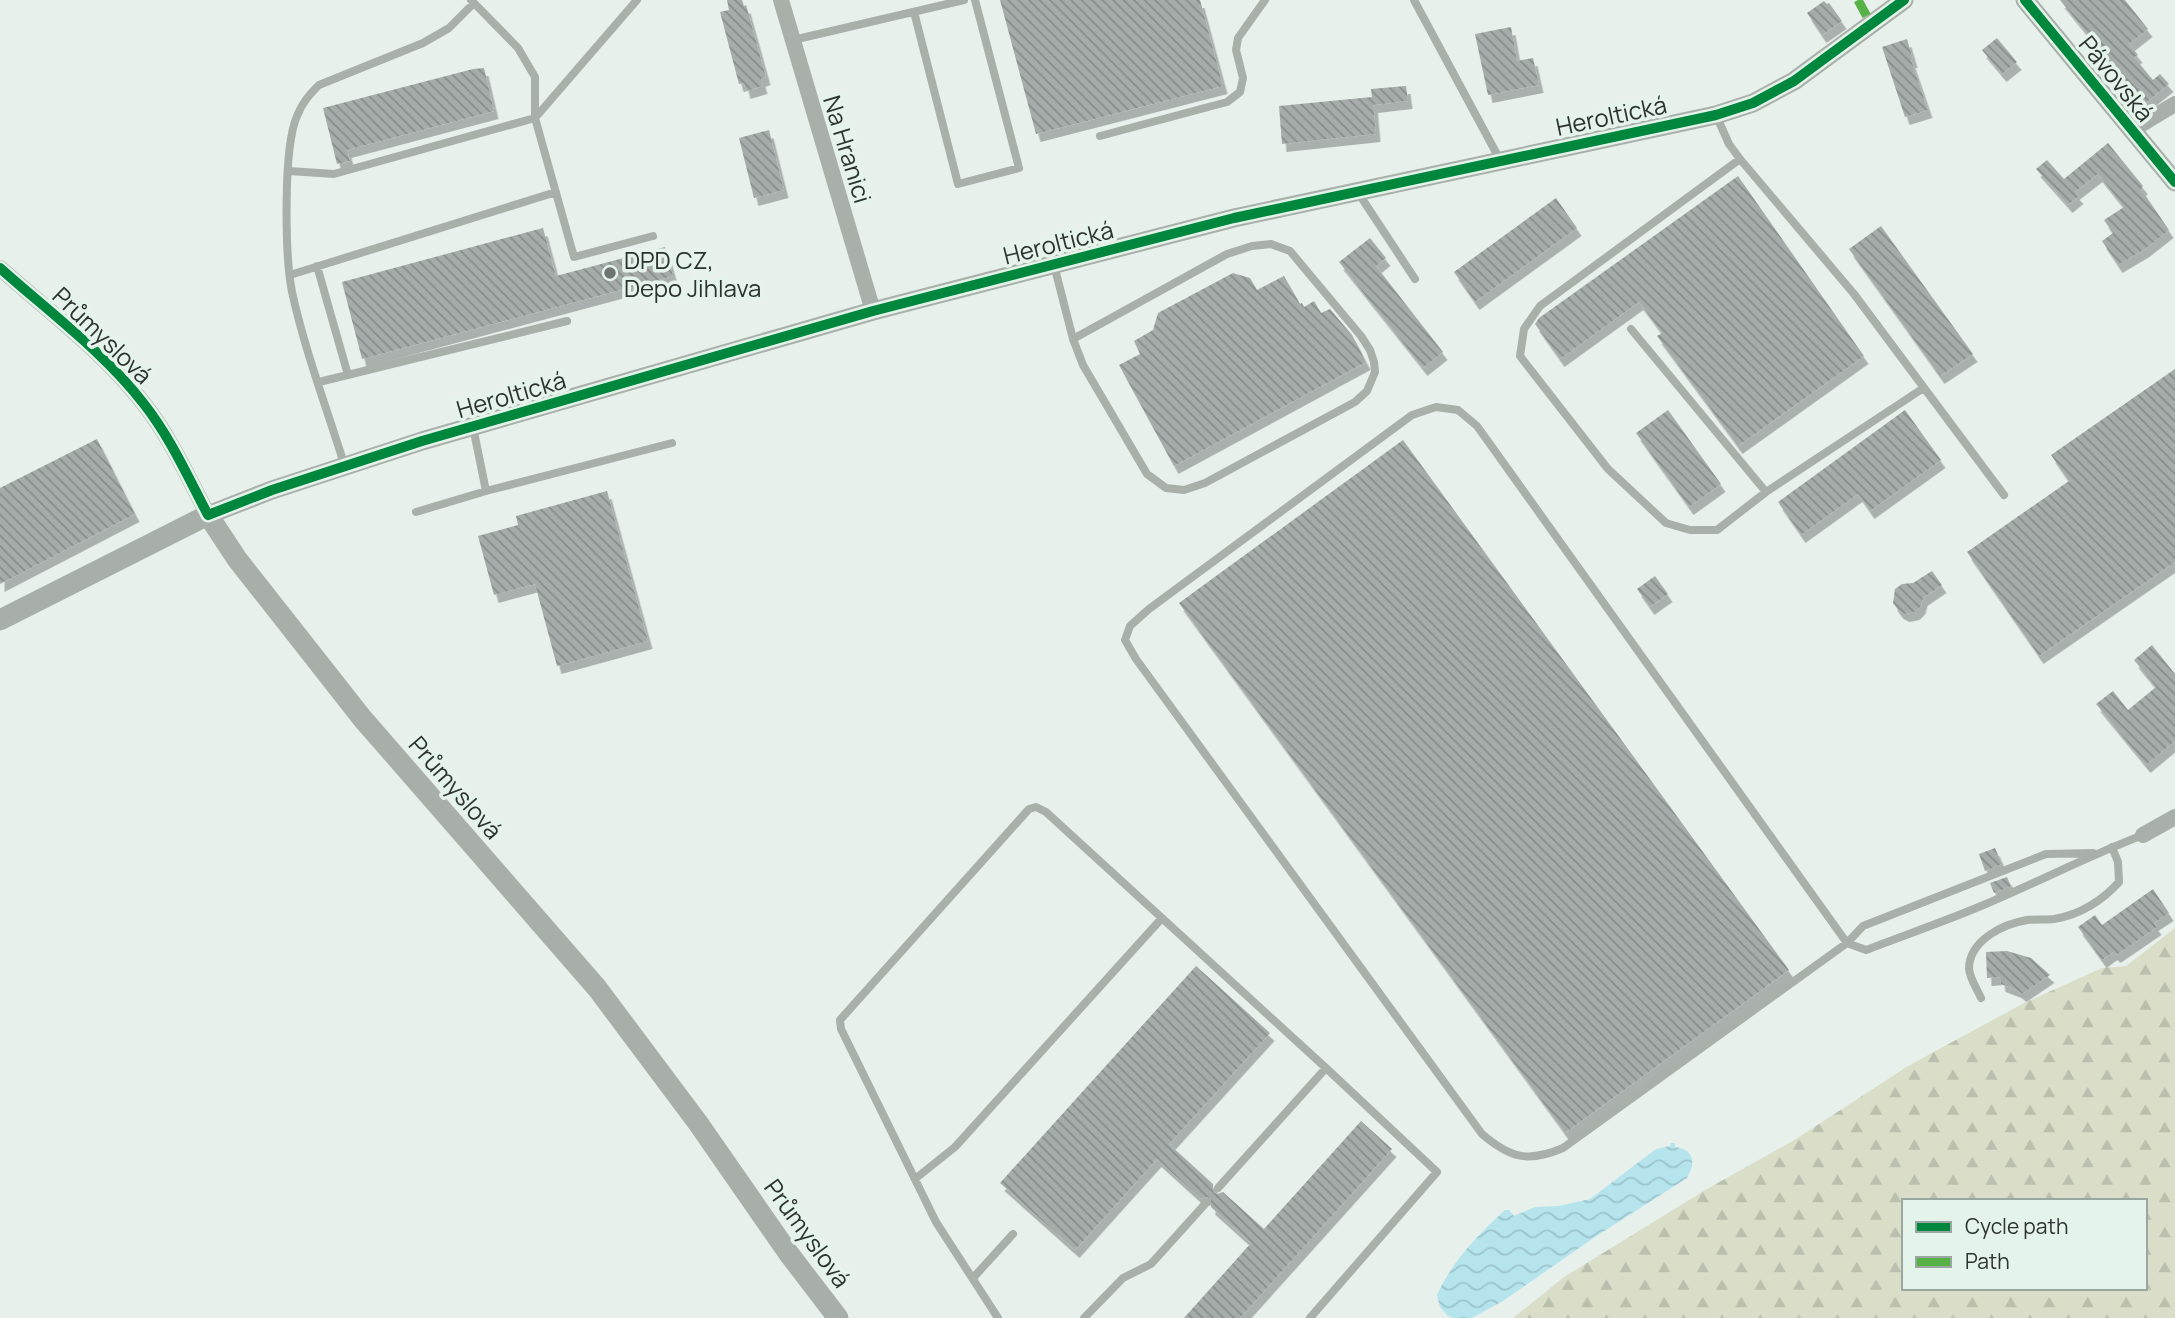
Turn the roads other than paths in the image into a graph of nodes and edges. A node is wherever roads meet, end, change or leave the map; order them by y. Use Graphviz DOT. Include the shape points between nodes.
graph roads {
  1 [pos="637,0"];
  2 [pos="781,0"];
  3 [pos="964,0"];
  4 [pos="975,0"];
  5 [pos="1265,0"];
  6 [pos="1414,0"];
  7 [pos="1904,0"];
  8 [pos="2025,0"];
  9 [pos="473,1"];
  10 [pos="914,12"];
  11 [pos="793,40"];
  12 [pos="2175,104"];
  13 [pos="1716,115"];
  14 [pos="534,118"];
  15 [pos="2132,130"];
  16 [pos="1100,135"];
  17 [pos="1740,159"];
  18 [pos="1500,160"];
  19 [pos="289,171"];
  20 [pos="2175,182"];
  21 [pos="1356,190"];
  22 [pos="556,191"];
  23 [pos="653,236"];
  24 [pos="1054,265"];
  25 [pos="317,266"];
  26 [pos="0,268"];
  27 [pos="290,275"];
  28 [pos="1415,279"];
  29 [pos="873,311"];
  30 [pos="566,321"];
  31 [pos="1631,328"];
  32 [pos="1073,339"];
  33 [pos="348,375"];
  34 [pos="319,382"];
  35 [pos="1922,389"];
  36 [pos="473,427"];
  37 [pos="672,443"];
  38 [pos="345,467"];
  39 [pos="486,491"];
  40 [pos="1766,492"];
  41 [pos="2004,495"];
  42 [pos="416,512"];
  43 [pos="208,515"];
  44 [pos="0,620"];
  45 [pos="2175,817"];
  46 [pos="2143,835"];
  47 [pos="2112,846"];
  48 [pos="2093,853"];
  49 [pos="1162,918"];
  50 [pos="1847,943"];
  51 [pos="1980,998"];
  52 [pos="1326,1068"];
  53 [pos="915,1179"];
  54 [pos="1218,1188"];
  55 [pos="1206,1203"];
  56 [pos="1013,1234"];
  57 [pos="973,1278"];
  58 [pos="838,1318"];
  59 [pos="998,1318"];
  60 [pos="1084,1318"];
  61 [pos="1310,1318"];
  1 -- 14 [label="lane"];
  2 -- 11 [label="street, Na Hranici"];
  3 -- 10 [label="lane"];
  4 -- 10 [label="lane" via="1018,168 958,184"];
  5 -- 16 [label="lane" via="1238,38 1243,78 1240,92 1227,102"];
  6 -- 18 [label="lane"];
  7 -- 13 [label="street, Heroltická" via="1794,81 1753,103"];
  8 -- 15 [label="street, Pávovská"];
  9 -- 14 [label="lane" via="518,48 535,77"];
  9 -- 19 [label="lane" via="449,27 423,43 318,85 296,118"];
  10 -- 11 [label="lane"];
  11 -- 29 [label="street, Na Hranici"];
  12 -- 15 [label="street"];
  13 -- 17 [label="lane"];
  13 -- 18 [label="street, Heroltická"];
  14 -- 19 [label="lane" via="334,174"];
  14 -- 22 [label="lane"];
  15 -- 20 [label="street, Pávovská"];
  17 -- 35 [label="lane" via="1846,284"];
  17 -- 40 [label="lane" via="1540,306 1524,329 1520,356 1608,469 1666,523 1689,530 1717,530"];
  18 -- 21 [label="street, Heroltická"];
  19 -- 27 [label="lane"];
  21 -- 24 [label="street, Heroltická"];
  21 -- 28 [label="lane"];
  22 -- 23 [label="lane" via="574,257"];
  22 -- 25 [label="lane"];
  24 -- 29 [label="street, Heroltická"];
  24 -- 32 [label="lane"];
  25 -- 27 [label="lane"];
  25 -- 33 [label="lane"];
  26 -- 43 [label="street, Průmyslová" via="145,404"];
  27 -- 34 [label="lane"];
  29 -- 36 [label="street, Heroltická"];
  30 -- 33 [label="lane"];
  31 -- 40 [label="lane"];
  32 -- 32 [label="lane" via="1083,365 1147,474 1166,488 1184,490 1355,402 1367,391 1375,372 1361,336 1290,251 1271,244 1227,254"];
  33 -- 34 [label="lane"];
  34 -- 38 [label="lane"];
  35 -- 40 [label="lane"];
  35 -- 41 [label="lane"];
  36 -- 38 [label="street, Heroltická"];
  36 -- 39 [label="lane"];
  37 -- 39 [label="lane"];
  38 -- 43 [label="street, Heroltická"];
  39 -- 42 [label="lane"];
  43 -- 44 [label="main road, Heroltická"];
  43 -- 58 [label="main road, Průmyslová" via="362,718 597,988"];
  45 -- 46 [label="street"];
  46 -- 47 [label="lane"];
  47 -- 48 [label="lane"];
  47 -- 51 [label="lane" via="2119,881 2107,896 2055,919 2026,920 2005,928 1973,950 1969,970"];
  48 -- 50 [label="lane" via="2046,854 1863,926"];
  48 -- 50 [label="lane" via="1992,901 1866,950"];
  49 -- 52 [label="lane"];
  49 -- 53 [label="lane" via="956,1147"];
  49 -- 53 [label="lane" via="1046,812 1036,807 1029,810 839,1020"];
  50 -- 50 [label="lane" via="1563,1148 1526,1158 1502,1151 1482,1134 1136,659 1125,640 1130,626 1412,415 1436,407 1458,410 1477,426"];
  52 -- 54 [label="lane"];
  52 -- 61 [label="lane" via="1437,1172"];
  53 -- 57 [label="lane" via="936,1222"];
  55 -- 60 [label="lane" via="1151,1264 1123,1278"];
  56 -- 57 [label="lane"];
  57 -- 59 [label="lane"];
}
